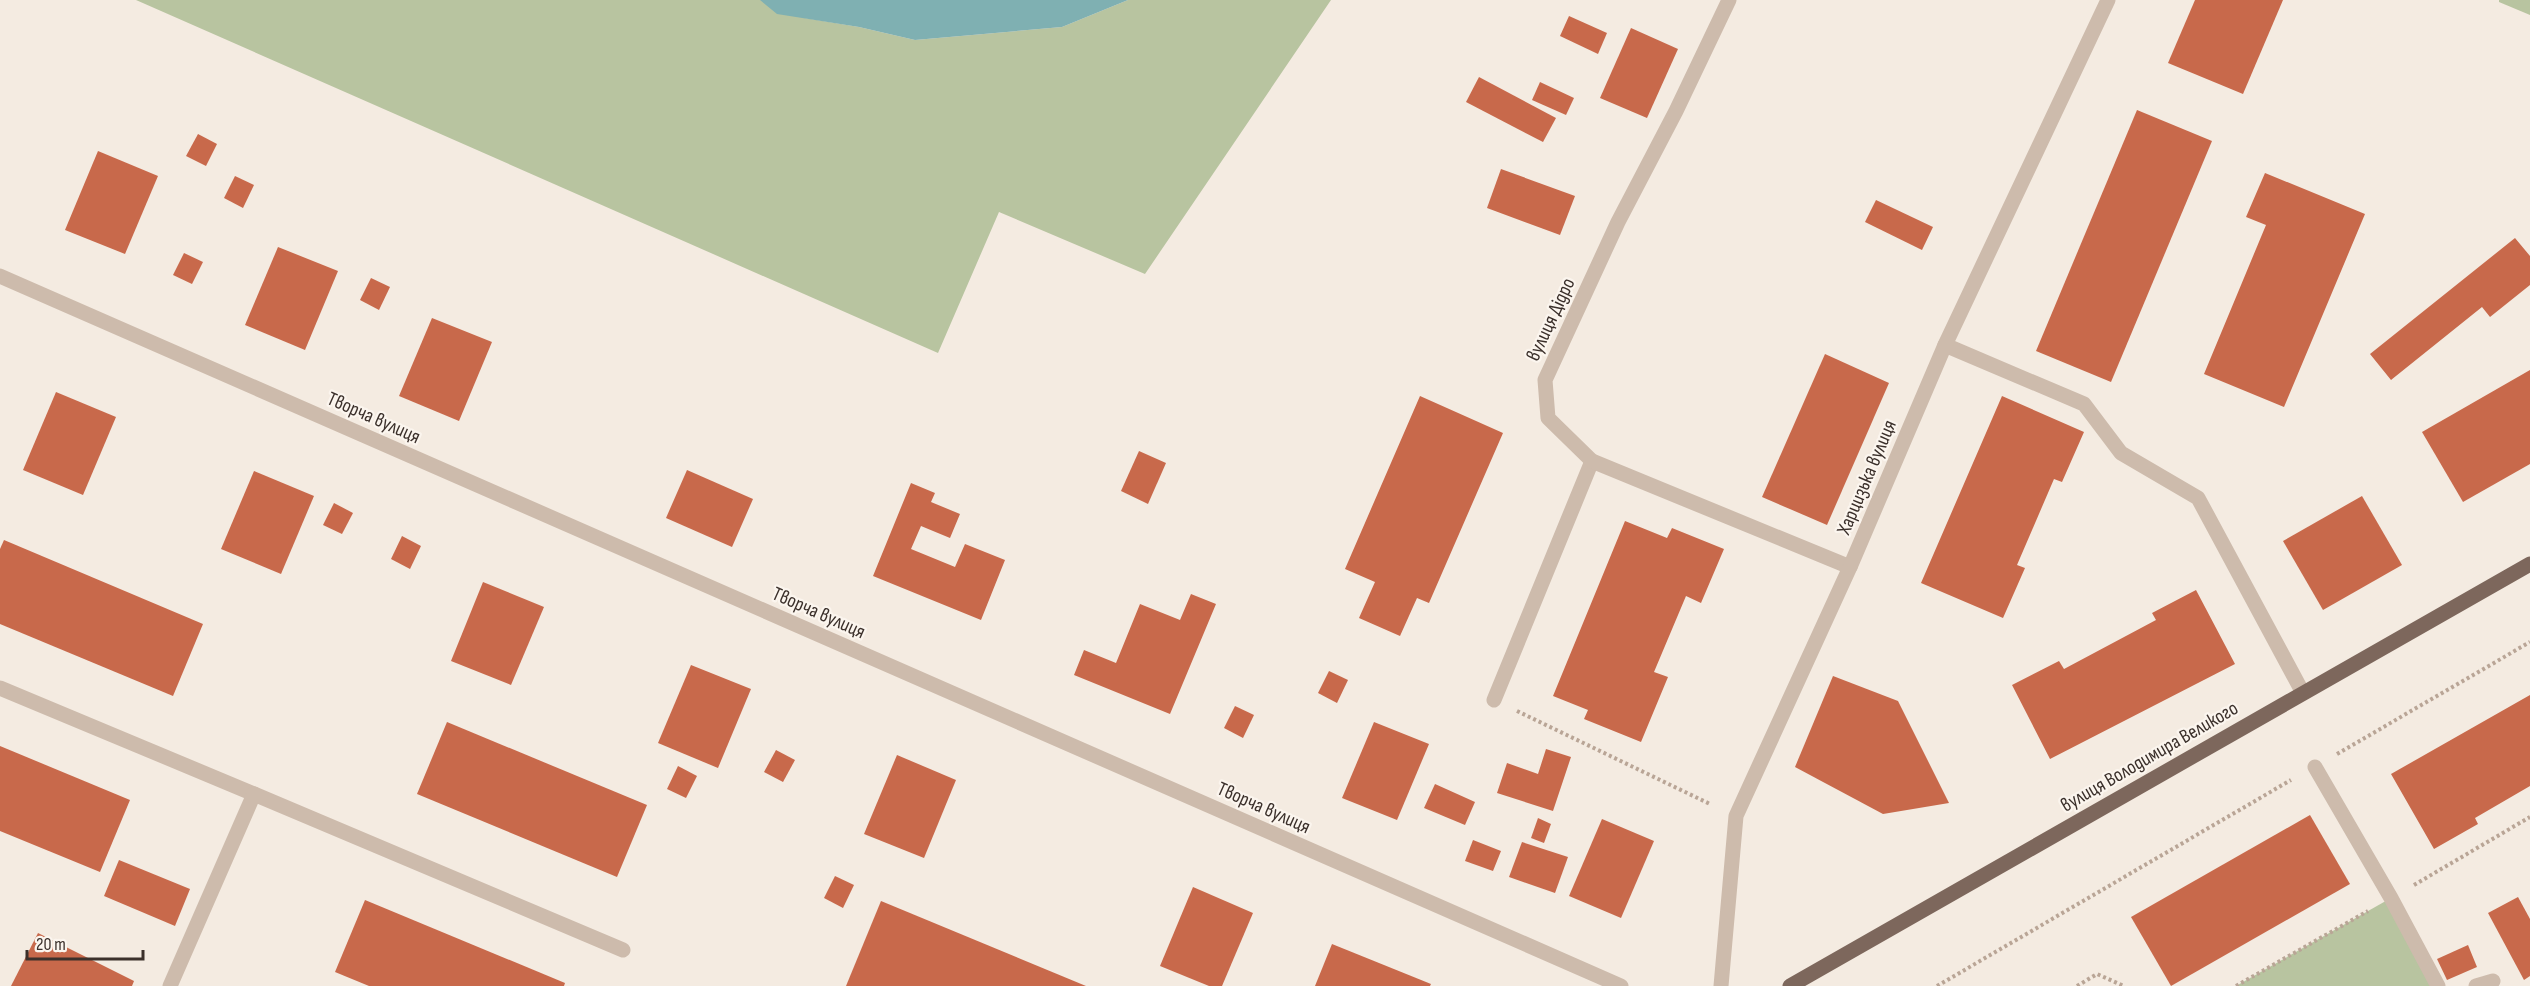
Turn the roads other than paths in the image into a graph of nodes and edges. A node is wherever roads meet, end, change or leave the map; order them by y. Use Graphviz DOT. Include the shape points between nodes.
graph roads {
  1 [pos="1729,0"];
  2 [pos="2108,0"];
  3 [pos="0,276"];
  4 [pos="1945,345"];
  5 [pos="1592,461"];
  6 [pos="2530,564"];
  7 [pos="1850,567"];
  8 [pos="0,688"];
  9 [pos="2303,693"];
  10 [pos="1494,700"];
  11 [pos="2315,767"];
  12 [pos="254,795"];
  13 [pos="623,950"];
  14 [pos="2493,981"];
  15 [pos="170,986"];
  16 [pos="1621,986"];
  17 [pos="1720,986"];
  18 [pos="1790,986"];
  19 [pos="2438,986"];
  20 [pos="2476,986"];
  1 -- 5 [label="street, вулиця Дідро" via="1618,222 1545,380 1548,418"];
  2 -- 4 [label="street, Харцизька вулиця"];
  3 -- 16 [label="street, Творча вулиця"];
  4 -- 7 [label="street, Харцизька вулиця"];
  4 -- 9 [label="street" via="2084,404 2121,453 2198,498"];
  5 -- 7 [label="street, вулиця Дідро"];
  5 -- 10 [label="street"];
  6 -- 9 [label="main road, вулиця Володимира Великого"];
  7 -- 17 [label="street, Харцизька вулиця" via="1736,816"];
  8 -- 12 [label="street"];
  9 -- 18 [label="main road, вулиця Володимира Великого"];
  11 -- 19 [label="street"];
  12 -- 13 [label="street"];
  12 -- 15 [label="street"];
  14 -- 20 [label="street"];
}
